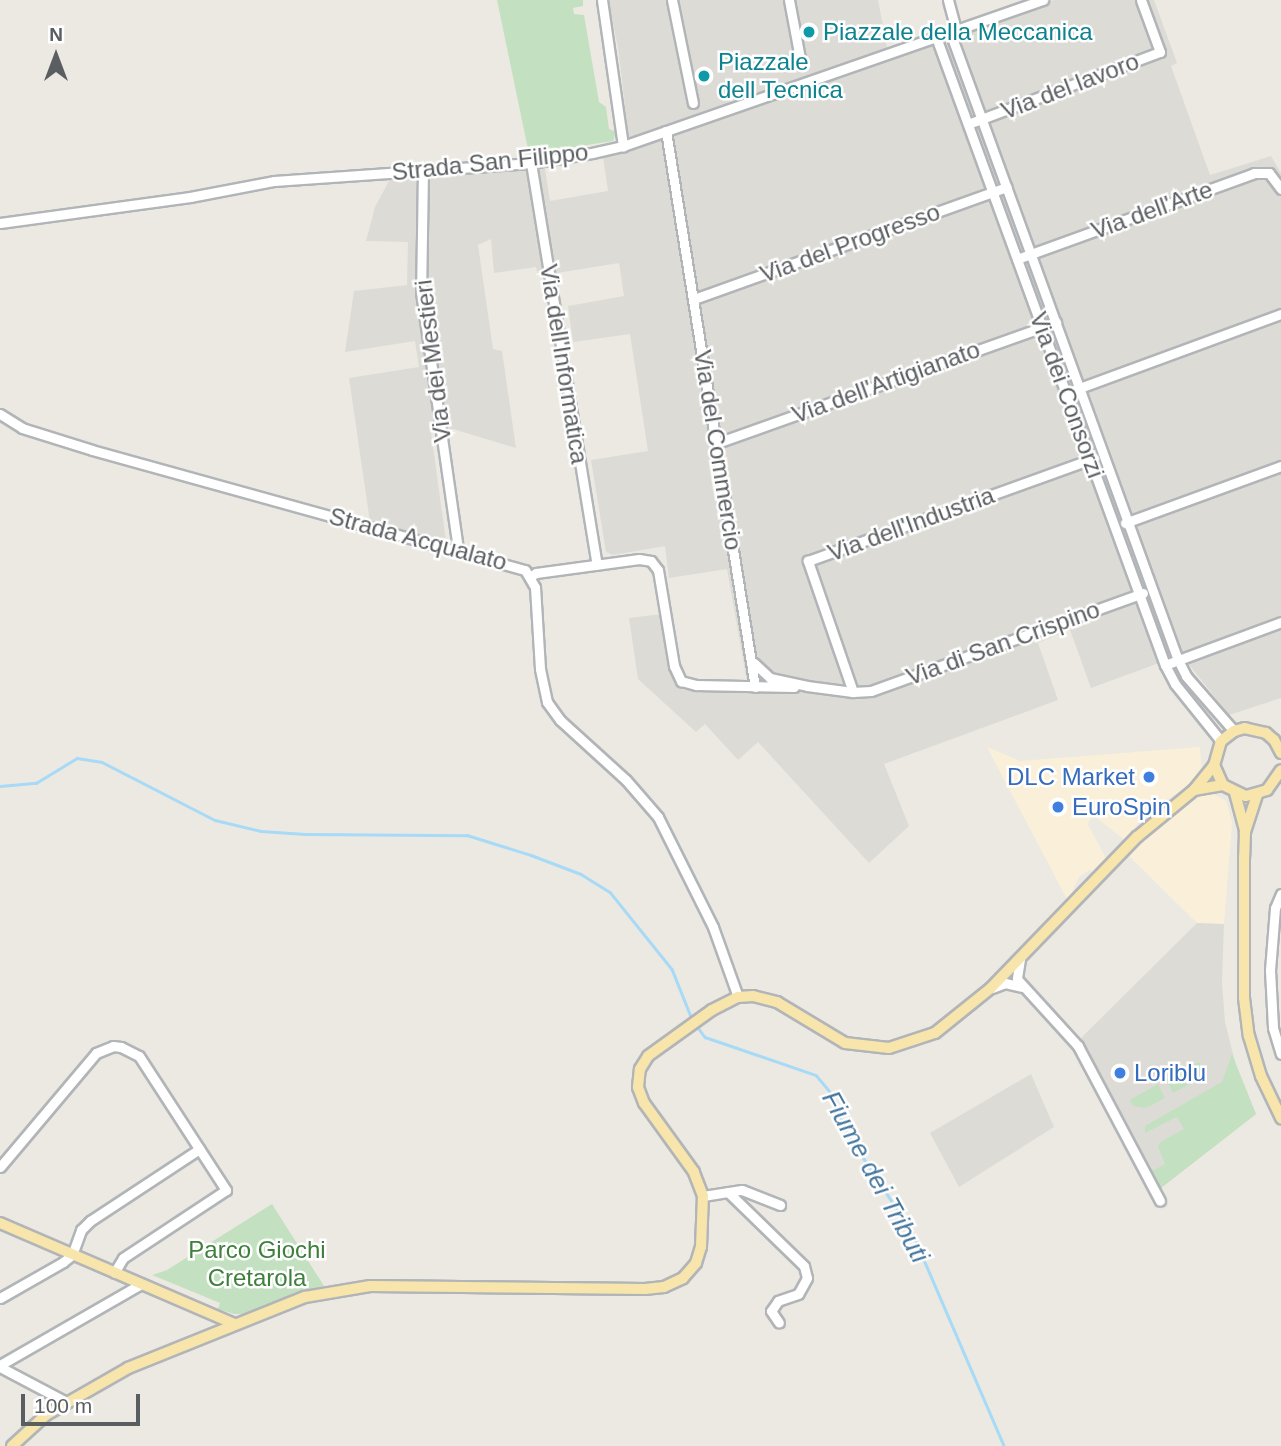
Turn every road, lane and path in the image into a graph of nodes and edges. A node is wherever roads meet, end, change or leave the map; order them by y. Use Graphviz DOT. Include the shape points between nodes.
graph roads {
  1 [pos="602,0"];
  2 [pos="672,0"];
  3 [pos="789,0"];
  4 [pos="948,0"];
  5 [pos="1043,0"];
  6 [pos="1141,0"];
  7 [pos="953,31"];
  8 [pos="936,37"];
  9 [pos="800,58"];
  10 [pos="693,103"];
  11 [pos="982,119"];
  12 [pos="968,124"];
  13 [pos="666,131"];
  14 [pos="623,146"];
  15 [pos="531,163"];
  16 [pos="423,170"];
  17 [pos="1006,187"];
  18 [pos="1281,188"];
  19 [pos="992,192"];
  20 [pos="0,223"];
  21 [pos="1031,254"];
  22 [pos="1017,259"];
  23 [pos="694,299"];
  24 [pos="1281,314"];
  25 [pos="1056,322"];
  26 [pos="1042,326"];
  27 [pos="1080,388"];
  28 [pos="1066,393"];
  29 [pos="0,414"];
  30 [pos="717,443"];
  31 [pos="1104,455"];
  32 [pos="1091,459"];
  33 [pos="1281,466"];
  34 [pos="1128,522"];
  35 [pos="1115,526"];
  36 [pos="458,550"];
  37 [pos="597,565"];
  38 [pos="531,576"];
  39 [pos="1153,590"];
  40 [pos="1140,594"];
  41 [pos="1281,621"];
  42 [pos="1178,660"];
  43 [pos="752,662"];
  44 [pos="1165,665"];
  45 [pos="770,678"];
  46 [pos="755,685"];
  47 [pos="807,686"];
  48 [pos="853,692"];
  49 [pos="1281,730"];
  50 [pos="1234,731"];
  51 [pos="1266,733"];
  52 [pos="1221,741"];
  53 [pos="1281,750"];
  54 [pos="1214,765"];
  55 [pos="1281,770"];
  56 [pos="1223,785"];
  57 [pos="1276,786"];
  58 [pos="1194,790"];
  59 [pos="1235,793"];
  60 [pos="1257,795"];
  61 [pos="1245,833"];
  62 [pos="1281,894"];
  63 [pos="1021,957"];
  64 [pos="1002,976"];
  65 [pos="1018,983"];
  66 [pos="991,988"];
  67 [pos="738,997"];
  68 [pos="1281,1054"];
  69 [pos="1281,1118"];
  70 [pos="199,1149"];
  71 [pos="0,1167"];
  72 [pos="727,1192"];
  73 [pos="703,1196"];
  74 [pos="1160,1201"];
  75 [pos="780,1205"];
  76 [pos="0,1223"];
  77 [pos="72,1255"];
  78 [pos="114,1273"];
  79 [pos="141,1284"];
  80 [pos="0,1298"];
  81 [pos="195,1307"];
  82 [pos="214,1315"];
  83 [pos="779,1323"];
  84 [pos="235,1324"];
  85 [pos="215,1332"];
  86 [pos="0,1366"];
  87 [pos="65,1402"];
  88 [pos="12,1446"];
  1 -- 14 [label="street"];
  2 -- 10 [label="street"];
  3 -- 9 [label="street"];
  4 -- 7 [label="street, Via dei Consorzi"];
  5 -- 7 [label="street, Strada San Filippo"];
  6 -- 11 [label="street, Via del lavoro" via="1160,52"];
  7 -- 8 [label="street, Strada San Filippo"];
  7 -- 11 [label="street, Via dei Consorzi"];
  8 -- 12 [label="street, Via dei Consorzi"];
  8 -- 13 [label="street, Strada San Filippo"];
  11 -- 12 [label="street, Via del lavoro"];
  11 -- 17 [label="street, Via dei Consorzi"];
  12 -- 19 [label="street, Via dei Consorzi"];
  13 -- 14 [label="street, Strada San Filippo"];
  13 -- 23 [label="street, Via del Commercio"];
  14 -- 15 [label="street, Strada San Filippo"];
  15 -- 16 [label="street, Strada San Filippo"];
  15 -- 37 [label="street, Via dell'Informatica"];
  16 -- 20 [label="street, Strada San Filippo" via="274,181"];
  16 -- 36 [label="street, Via dei Mestieri" via="421,292"];
  17 -- 19 [label="street, Via del Progresso"];
  17 -- 21 [label="street, Via dei Consorzi"];
  18 -- 21 [label="street, Via dell'Arte" via="1269,173 1254,173"];
  19 -- 22 [label="street, Via dei Consorzi"];
  19 -- 23 [label="street, Via del Progresso"];
  21 -- 22 [label="street, Via dell'Arte"];
  21 -- 25 [label="street, Via dei Consorzi"];
  22 -- 26 [label="street, Via dei Consorzi"];
  23 -- 30 [label="street, Via del Commercio"];
  24 -- 27 [label="street"];
  25 -- 26 [label="street, Via dell'Artigianato"];
  25 -- 27 [label="street, Via dei Consorzi"];
  26 -- 28 [label="street, Via dei Consorzi"];
  26 -- 30 [label="street, Via dell'Artigianato"];
  27 -- 28 [label="street"];
  27 -- 31 [label="street, Via dei Consorzi"];
  28 -- 32 [label="street, Via dei Consorzi"];
  29 -- 36 [label="street, Strada Acqualato" via="22,428 92,450"];
  30 -- 43 [label="street, Via del Commercio"];
  31 -- 32 [label="street, Via dell'Industria"];
  31 -- 34 [label="street, Via dei Consorzi"];
  32 -- 35 [label="street, Via dei Consorzi"];
  32 -- 48 [label="street, Via dell'Industria" via="808,561"];
  33 -- 34 [label="street"];
  34 -- 35 [label="street"];
  34 -- 39 [label="street, Via dei Consorzi"];
  35 -- 40 [label="street, Via dei Consorzi"];
  36 -- 38 [label="street, Strada Acqualato" via="517,566"];
  37 -- 38 [label="street"];
  37 -- 46 [label="street" via="639,559 656,564 674,666 681,681"];
  38 -- 67 [label="street, Strada Acqualato" via="547,702 658,817 713,927"];
  39 -- 40 [label="street, Via di San Crispino"];
  39 -- 42 [label="street, Via dei Consorzi"];
  40 -- 44 [label="street, Via dei Consorzi"];
  40 -- 48 [label="street, Via di San Crispino" via="871,691"];
  41 -- 42 [label="street"];
  42 -- 44 [label="street"];
  42 -- 50 [label="street, Via dei Consorzi" via="1186,676"];
  43 -- 45 [label="street"];
  43 -- 46 [label="street, Via del Commercio"];
  44 -- 52 [label="street, Via dei Consorzi"];
  45 -- 46 [label="street"];
  45 -- 47 [label="street"];
  46 -- 47 [label="street"];
  47 -- 48 [label="street"];
  49 -- 51 [label="main road"];
  50 -- 51 [label="main road" via="1245,728"];
  50 -- 52 [label="main road"];
  51 -- 53 [label="main road"];
  52 -- 54 [label="main road"];
  54 -- 56 [label="main road"];
  54 -- 58 [label="main road"];
  55 -- 57 [label="main road"];
  56 -- 58 [label="main road"];
  56 -- 59 [label="main road"];
  57 -- 60 [label="main road"];
  58 -- 63 [label="main road" via="1148,826"];
  59 -- 60 [label="main road"];
  59 -- 61 [label="main road"];
  60 -- 61 [label="main road"];
  61 -- 69 [label="main road" via="1244,998 1261,1076"];
  62 -- 68 [label="street" via="1275,908 1270,970 1273,1028"];
  63 -- 64 [label="main road"];
  63 -- 65 [label="street"];
  64 -- 65 [label="street" via="1008,974"];
  64 -- 66 [label="main road"];
  65 -- 66 [label="street"];
  65 -- 74 [label="street" via="1078,1046"];
  66 -- 67 [label="main road" via="935,1033 889,1048 845,1043 777,1002"];
  67 -- 73 [label="main road" via="677,1034 648,1056 640,1069 638,1087 644,1104 694,1172"];
  70 -- 71 [label="street" via="139,1056 113,1046 96,1053"];
  70 -- 77 [label="street" via="90,1222 81,1230"];
  70 -- 78 [label="street" via="226,1190 123,1258"];
  72 -- 73 [label="street"];
  72 -- 75 [label="street" via="742,1190"];
  72 -- 83 [label="street" via="804,1266 807,1278 798,1294 778,1301 771,1311"];
  73 -- 84 [label="main road" via="704,1222 696,1263 683,1278 664,1287 370,1286 305,1297"];
  76 -- 77 [label="main road"];
  77 -- 78 [label="main road"];
  77 -- 80 [label="street"];
  78 -- 79 [label="main road"];
  79 -- 81 [label="main road"];
  79 -- 86 [label="street"];
  81 -- 82 [label="main road"];
  81 -- 85 [label="main road"];
  82 -- 84 [label="main road"];
  82 -- 85 [label="main road"];
  84 -- 85 [label="main road"];
  85 -- 87 [label="main road" via="128,1368"];
  86 -- 87 [label="street"];
  87 -- 88 [label="main road"];
}
